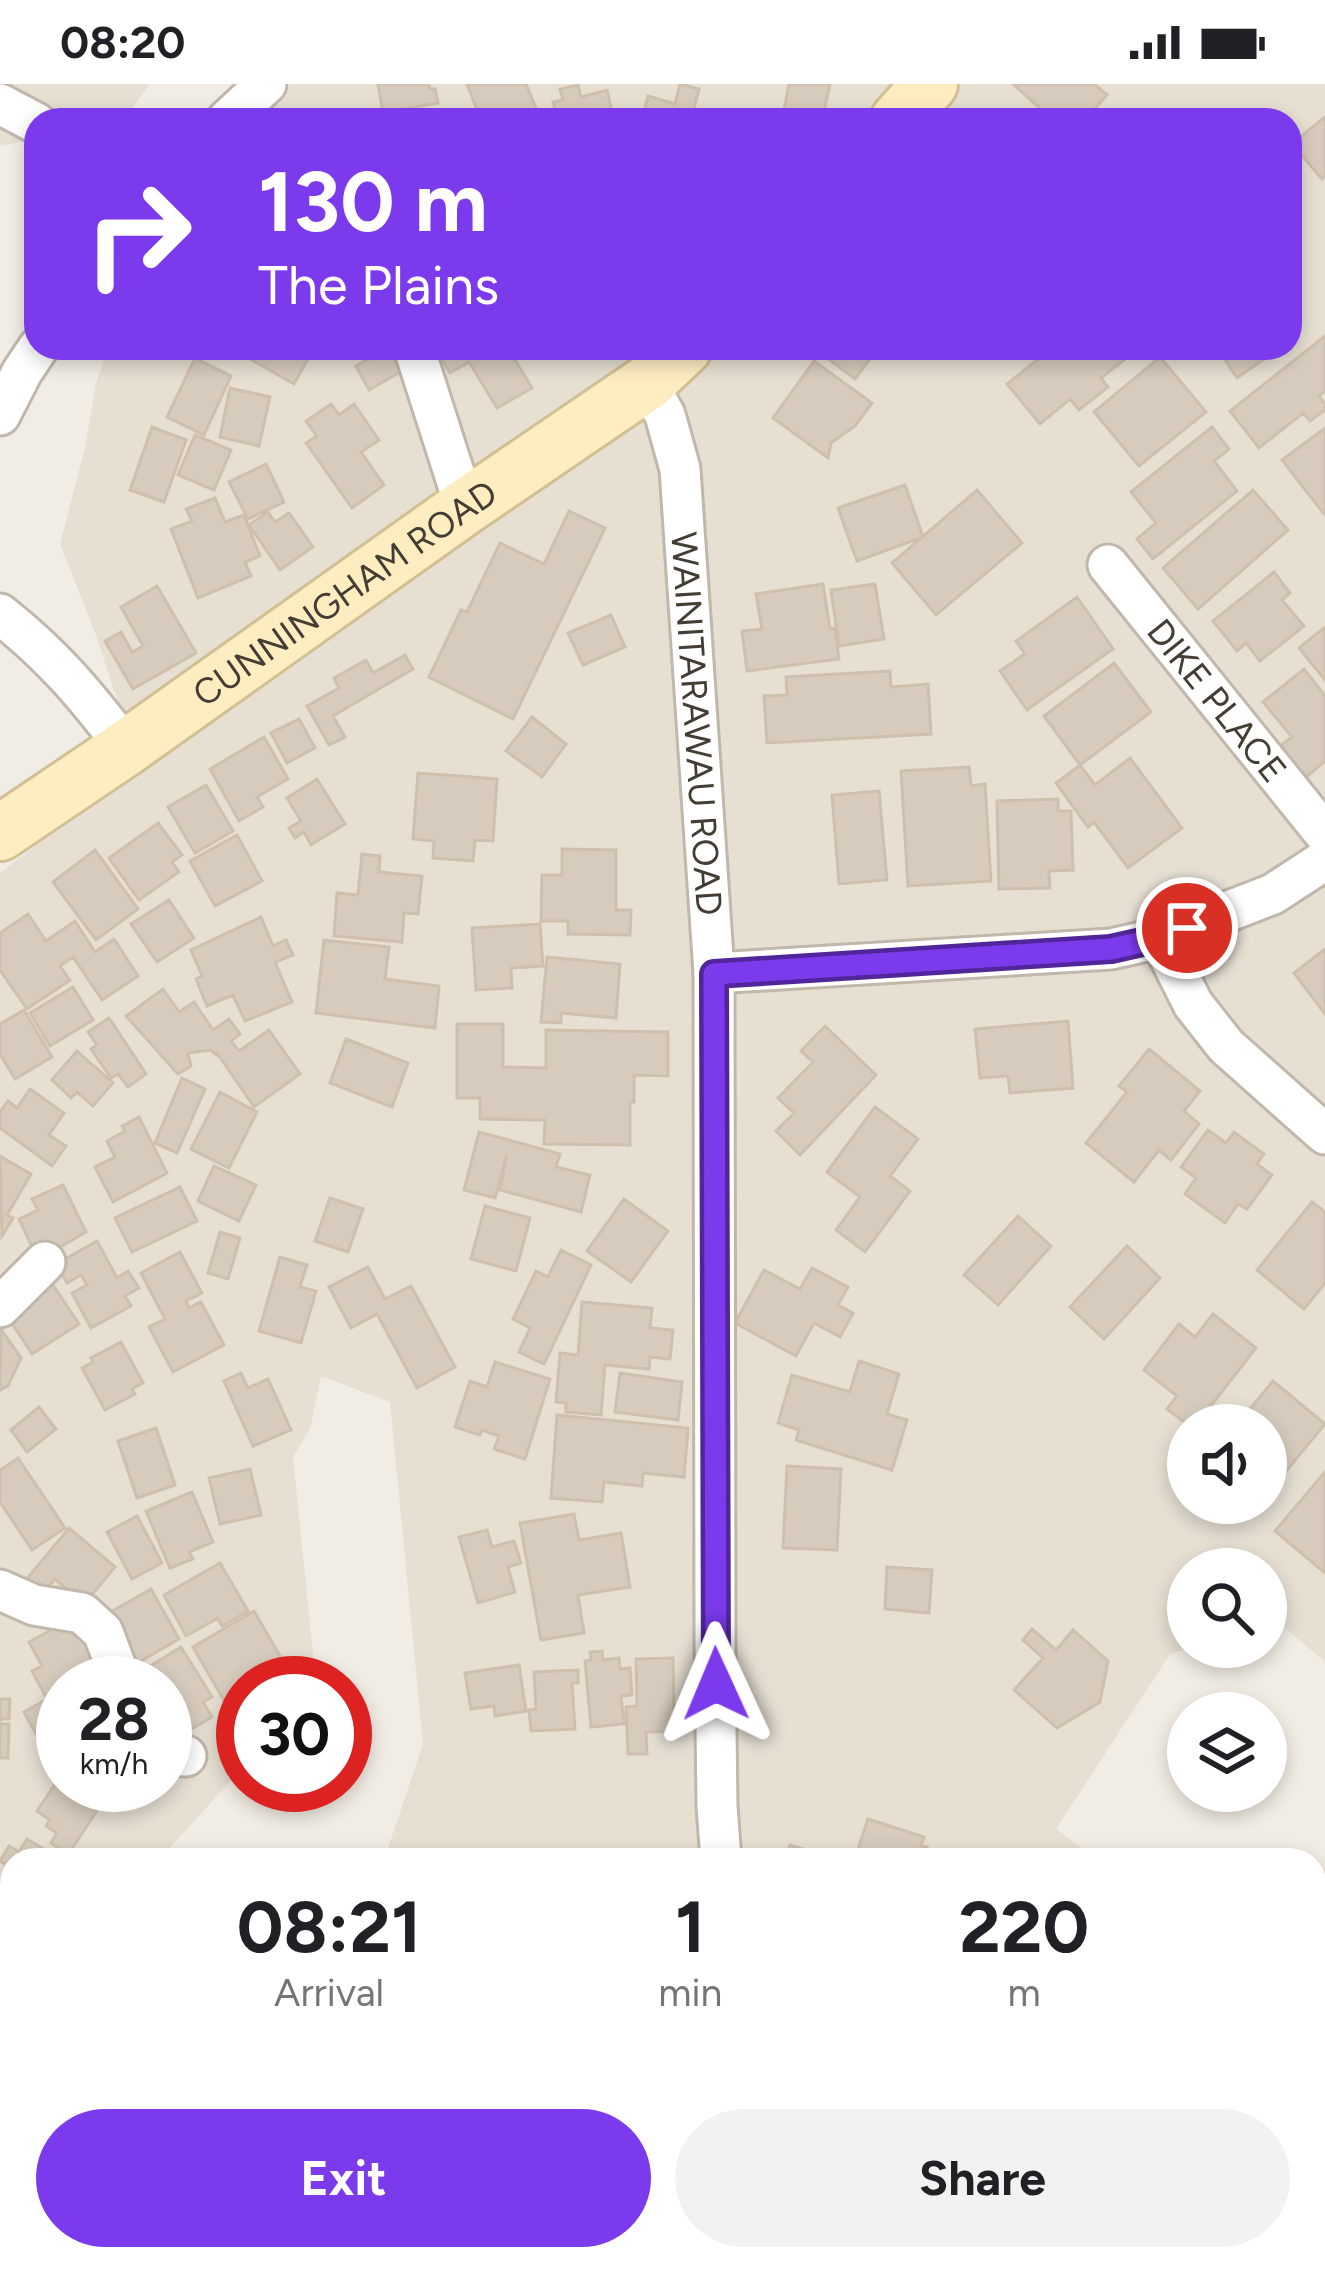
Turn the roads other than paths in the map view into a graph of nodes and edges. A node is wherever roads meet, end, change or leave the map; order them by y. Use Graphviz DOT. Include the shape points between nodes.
graph roads {
  1 [pos="266,84"];
  2 [pos="930,84"];
  3 [pos="240,108"];
  4 [pos="909,108"];
  5 [pos="31,360"];
  6 [pos="418,360"];
  7 [pos="666,366"];
  8 [pos="0,415"];
  9 [pos="465,507"];
  10 [pos="1108,566"];
  11 [pos="0,614"];
  12 [pos="126,748"];
  13 [pos="0,832"];
  14 [pos="1325,834"];
  15 [pos="1325,860"];
  16 [pos="1160,938"];
  17 [pos="714,974"];
  18 [pos="1325,1134"];
  19 [pos="45,1262"];
  20 [pos="0,1307"];
  21 [pos="0,1590"];
  22 [pos="112,1656"];
  23 [pos="720,1848"];
  1 -- 3 [label="street"];
  2 -- 4 [label="main road"];
  5 -- 8 [label="street"];
  6 -- 9 [label="street"];
  7 -- 9 [label="main road, CUNNINGHAM ROAD"];
  7 -- 17 [label="street, WAINITARAWAU ROAD"];
  9 -- 12 [label="main road, CUNNINGHAM ROAD"];
  10 -- 14 [label="street, DIKE PLACE"];
  11 -- 12 [label="street" via="68,674"];
  12 -- 13 [label="main road, CUNNINGHAM ROAD"];
  15 -- 16 [label="street" via="1273,894"];
  16 -- 17 [label="street" via="1111,949"];
  16 -- 18 [label="street" via="1193,1004 1226,1046"];
  17 -- 23 [label="street, WAINITARAWAU ROAD"];
  19 -- 20 [label="street"];
  21 -- 22 [label="street" via="82,1613 104,1632"];
}
